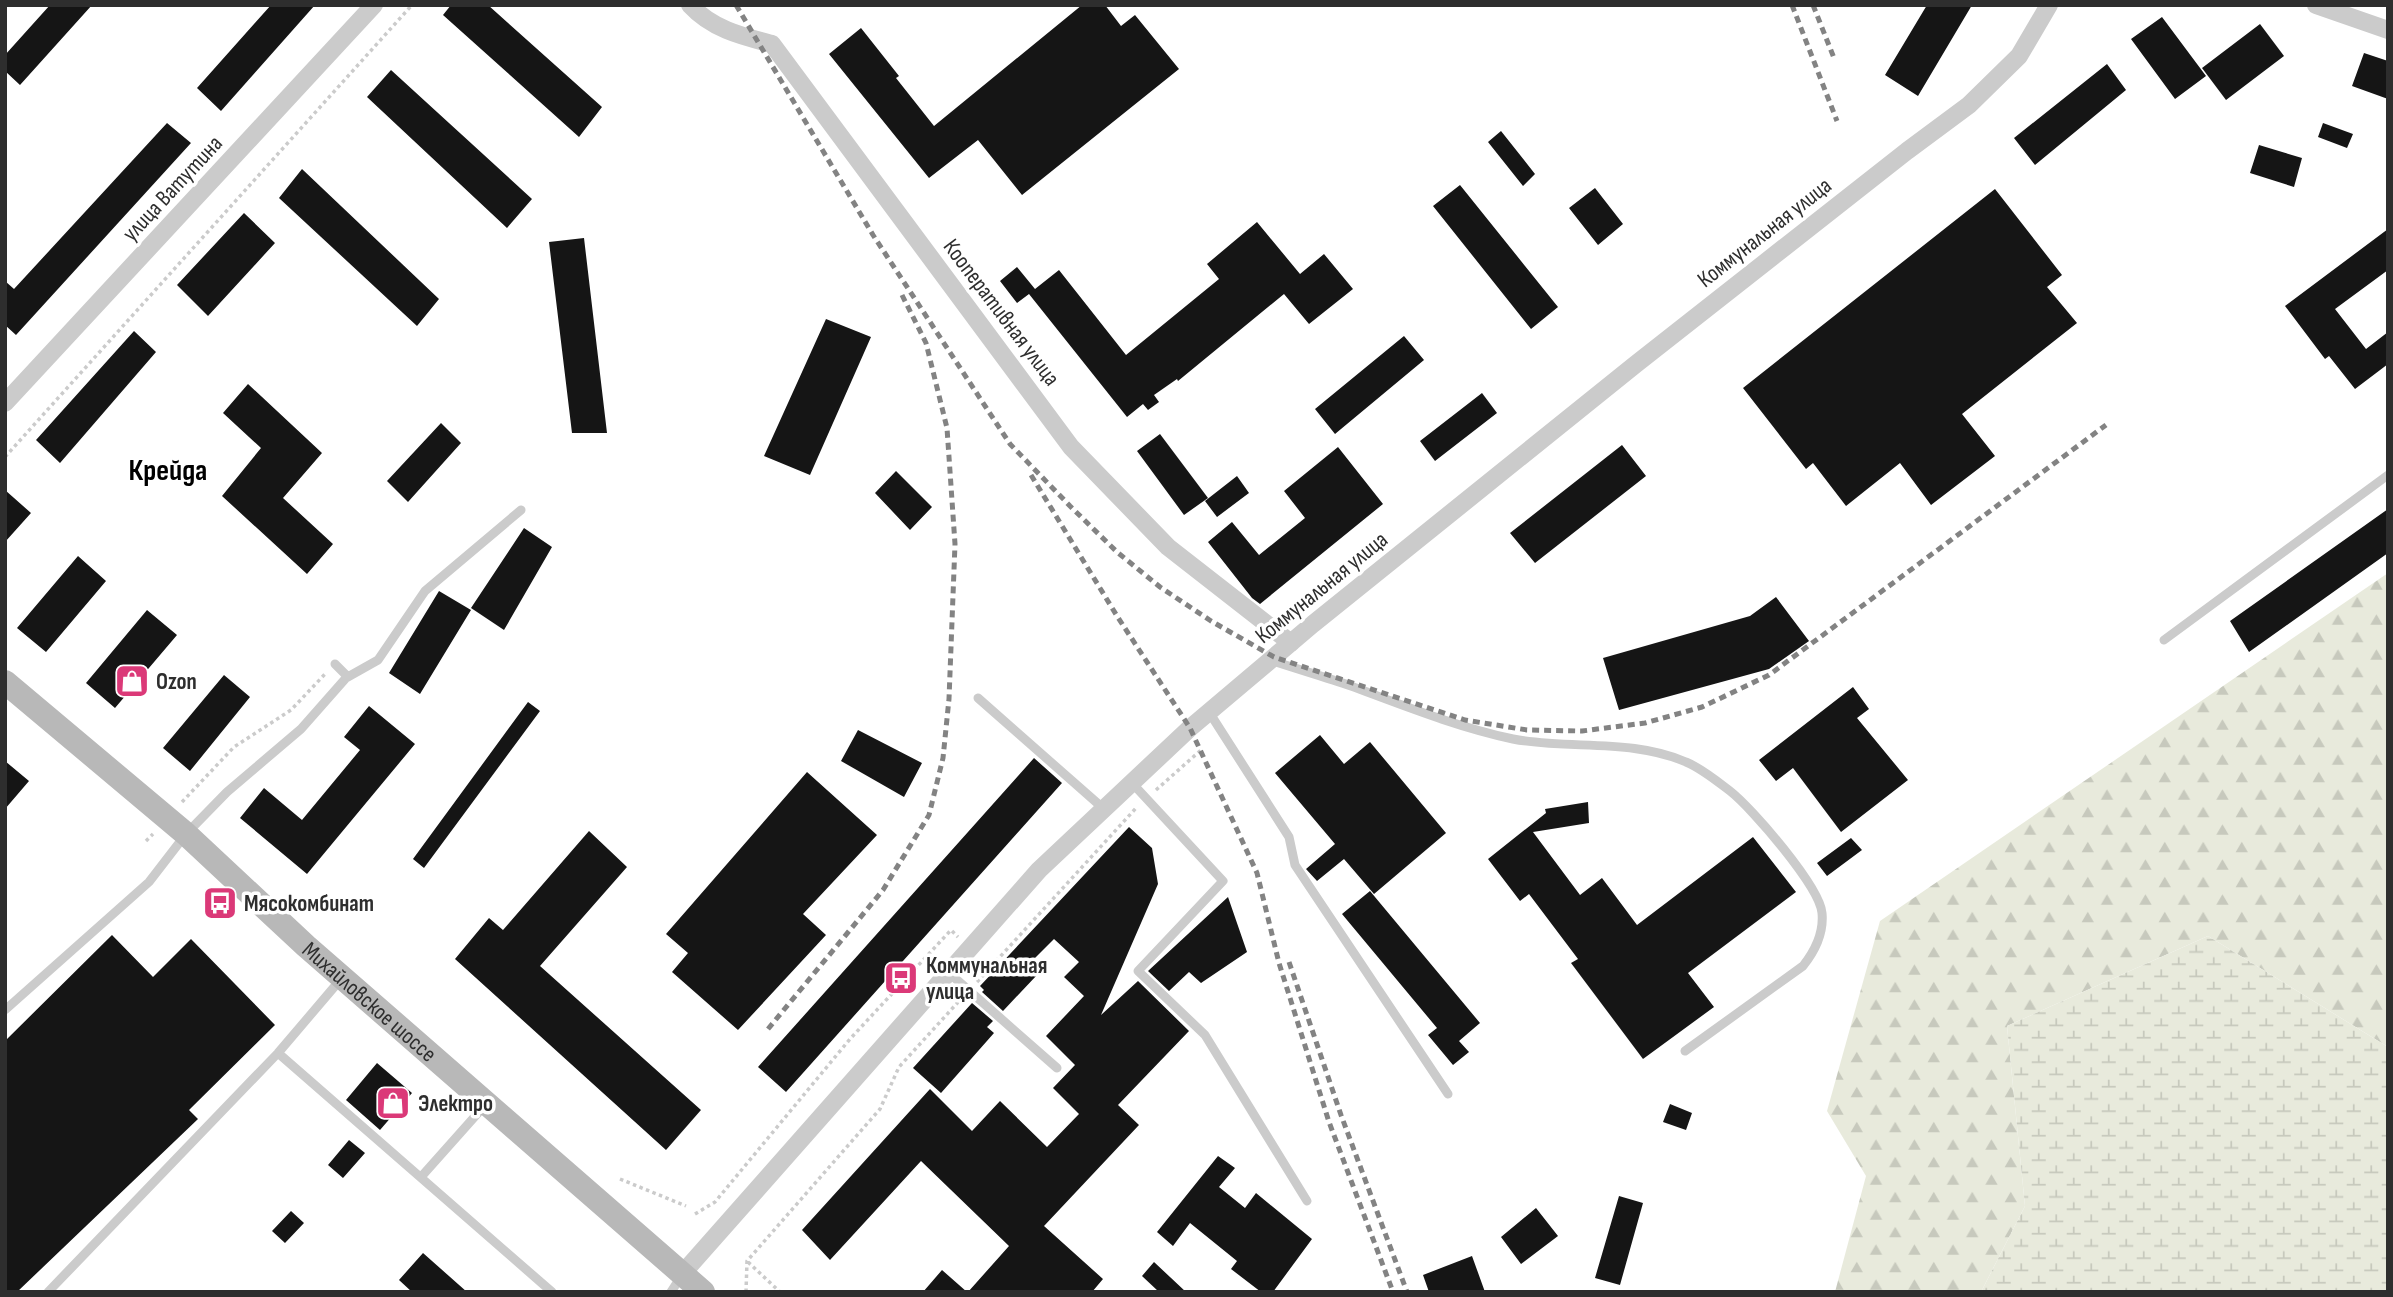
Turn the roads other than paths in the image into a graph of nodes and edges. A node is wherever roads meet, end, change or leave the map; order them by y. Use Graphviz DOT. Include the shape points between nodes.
graph roads {
  1 [pos="374,5"];
  2 [pos="690,5"];
  3 [pos="2049,5"];
  4 [pos="2316,5"];
  5 [pos="2388,30"];
  6 [pos="5,404"];
  7 [pos="2388,475"];
  8 [pos="521,510"];
  9 [pos="2164,640"];
  10 [pos="1291,643"];
  11 [pos="1270,660"];
  12 [pos="335,664"];
  13 [pos="348,677"];
  14 [pos="5,682"];
  15 [pos="978,698"];
  16 [pos="1209,712"];
  17 [pos="1132,783"];
  18 [pos="1104,808"];
  19 [pos="177,826"];
  20 [pos="948,972"];
  21 [pos="342,977"];
  22 [pos="5,1010"];
  23 [pos="1685,1051"];
  24 [pos="278,1053"];
  25 [pos="1057,1068"];
  26 [pos="1448,1094"];
  27 [pos="487,1103"];
  28 [pos="421,1177"];
  29 [pos="1307,1201"];
  30 [pos="677,1282"];
  31 [pos="48,1292"];
  32 [pos="552,1292"];
  33 [pos="703,1292"];
  1 -- 6 [label="street, улица Ватутина"];
  2 -- 10 [label="street, Кооперативная улица" via="703,20 772,44 1071,447 1168,547"];
  3 -- 10 [label="street, Коммунальная улица" via="2019,56 1969,105 1647,356"];
  4 -- 5 [label="street"];
  7 -- 9 [label="lane"];
  8 -- 13 [label="lane" via="425,591 378,660"];
  10 -- 11 [label="street, Коммунальная улица"];
  11 -- 16 [label="street, Коммунальная улица"];
  11 -- 23 [label="lane" via="1481,732 1663,752 1689,763 1732,792 1813,890 1822,911 1821,932 1815,952 1802,966"];
  12 -- 13 [label="lane"];
  13 -- 19 [label="lane" via="301,729 227,792"];
  14 -- 19 [label="main road, Михайловское шоссе"];
  15 -- 18 [label="lane"];
  16 -- 17 [label="street, Коммунальная улица"];
  16 -- 26 [label="lane" via="1289,837 1295,865"];
  17 -- 18 [label="street, Коммунальная улица"];
  17 -- 29 [label="lane" via="1223,881 1138,971 1205,1035"];
  18 -- 20 [label="street, Коммунальная улица" via="1039,870"];
  19 -- 21 [label="main road, Михайловское шоссе"];
  19 -- 22 [label="lane" via="149,882"];
  20 -- 25 [label="lane"];
  20 -- 30 [label="street, Коммунальная улица"];
  21 -- 24 [label="lane"];
  21 -- 27 [label="main road, Михайловское шоссе"];
  24 -- 28 [label="lane"];
  24 -- 31 [label="lane"];
  27 -- 28 [label="lane"];
  27 -- 30 [label="main road, Михайловское шоссе"];
  28 -- 32 [label="lane"];
  30 -- 33 [label="main road, Михайловское шоссе"];
}
